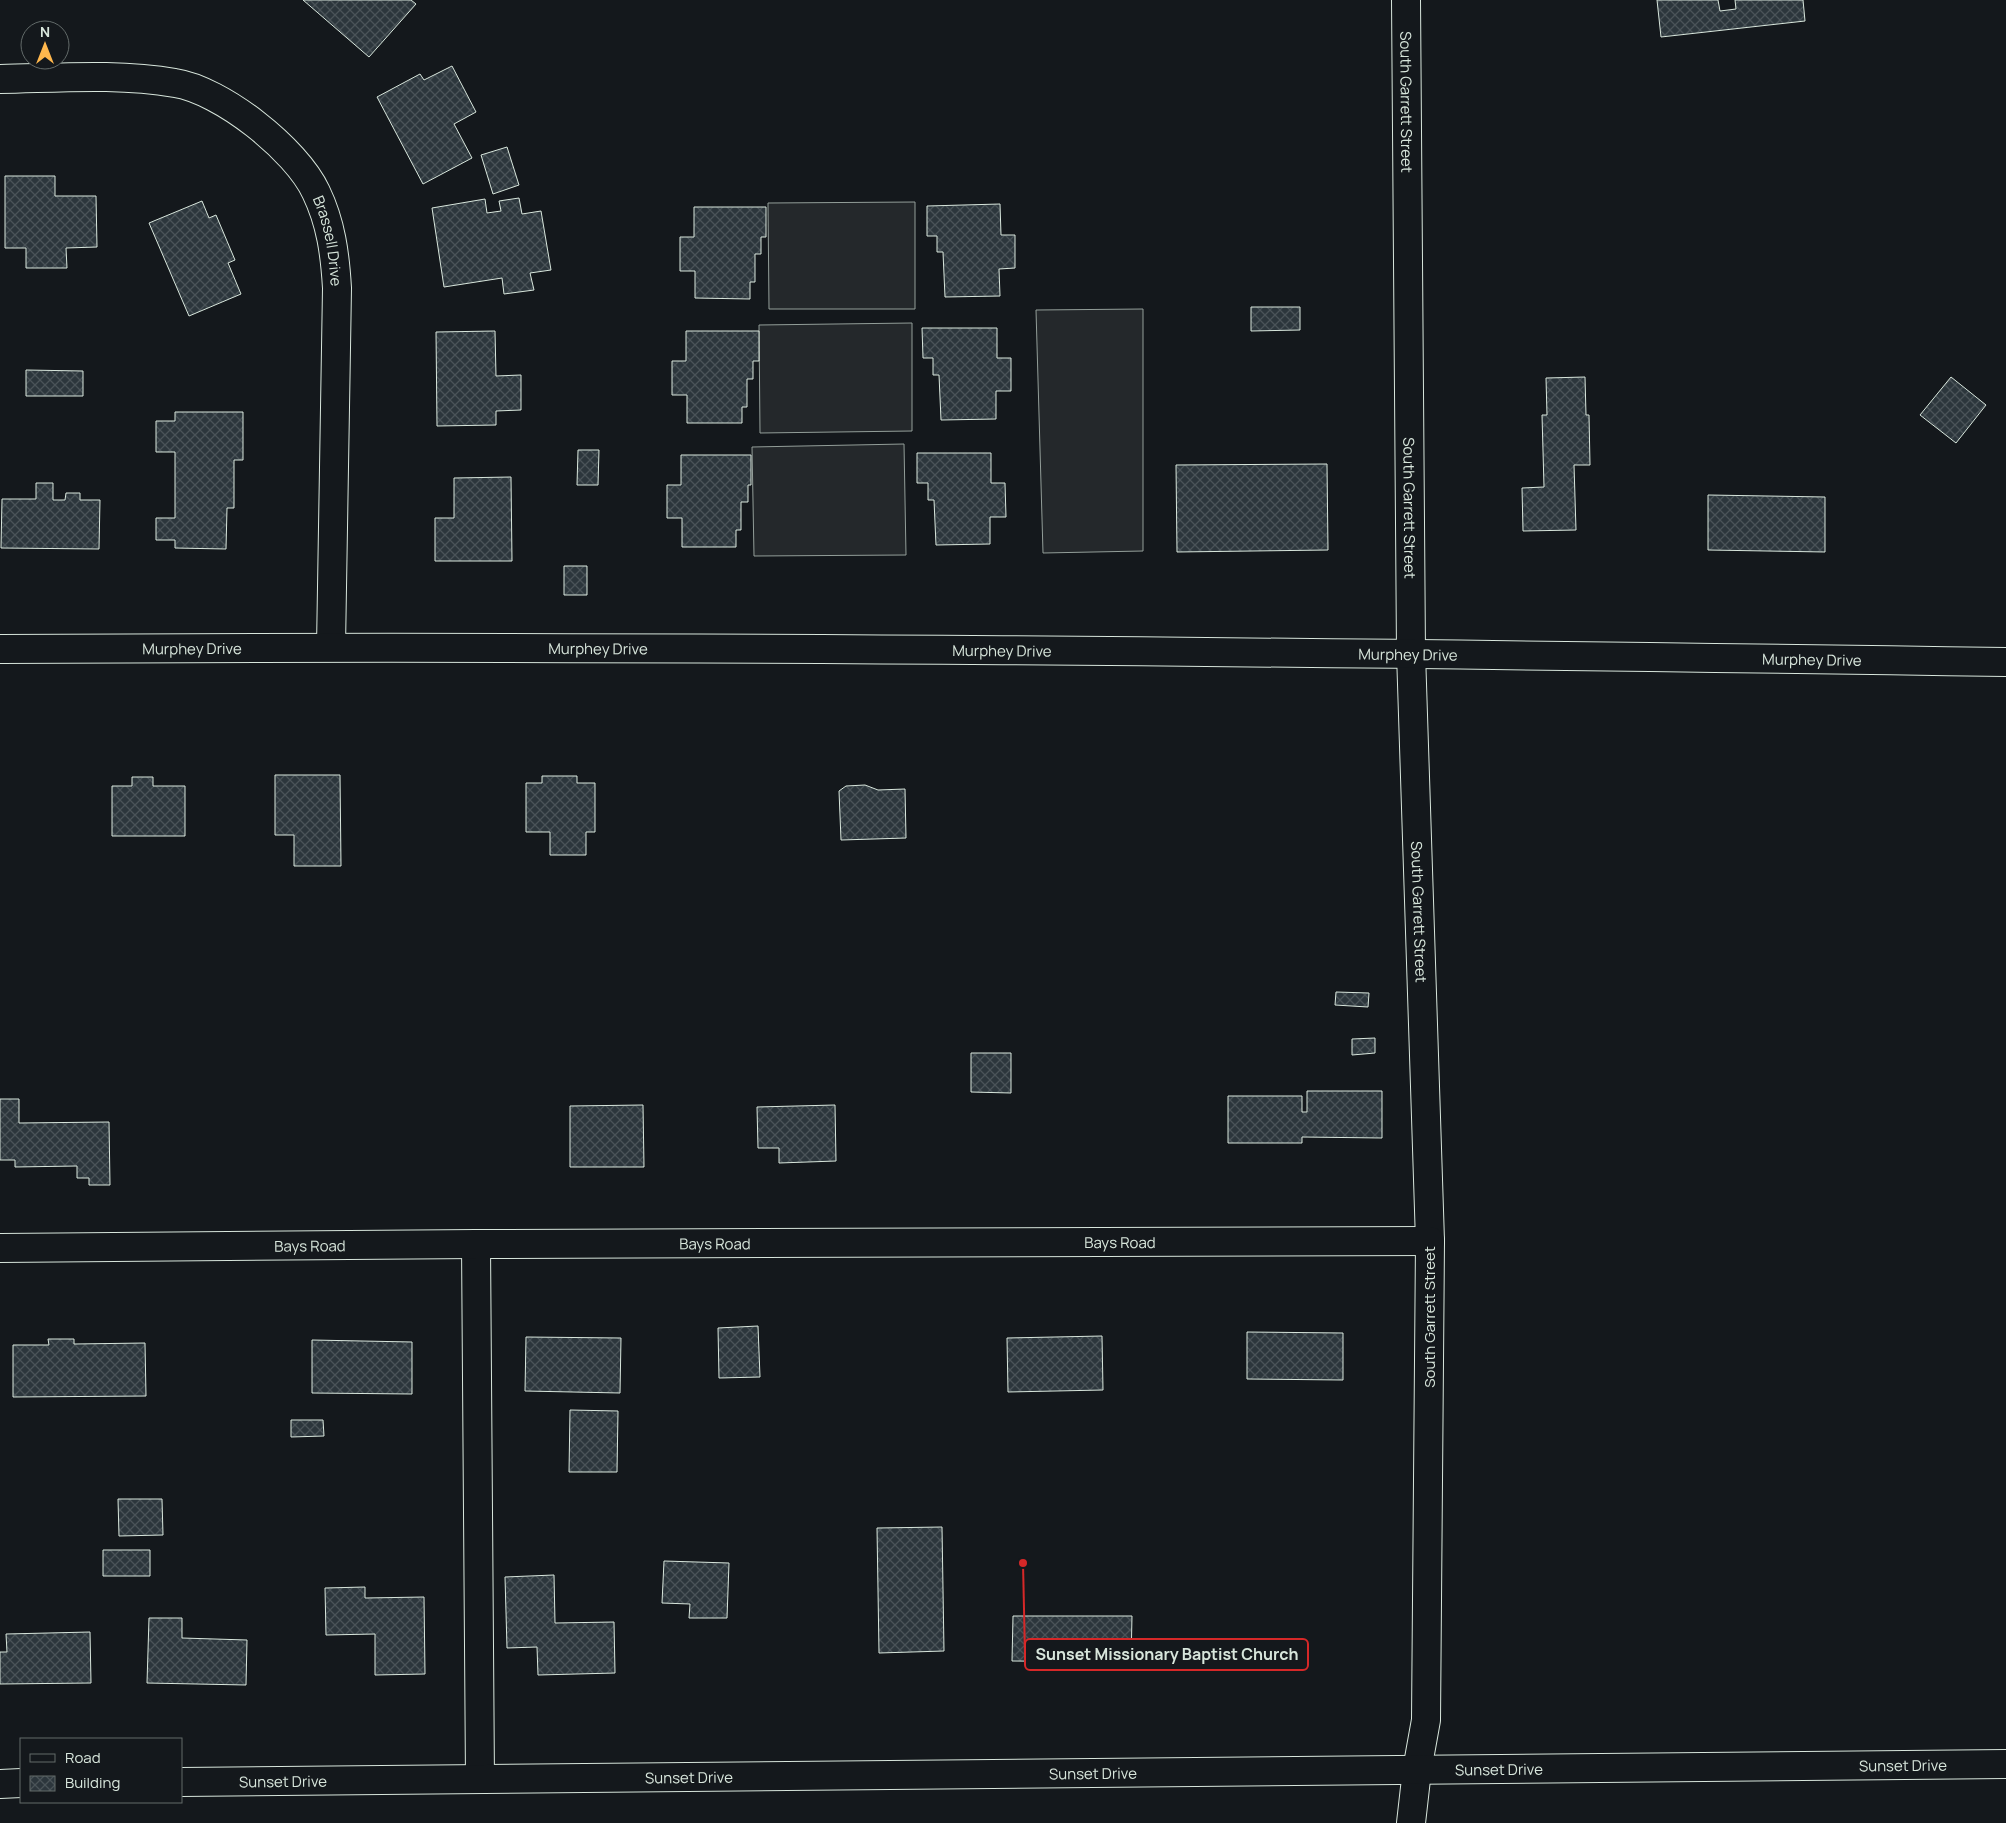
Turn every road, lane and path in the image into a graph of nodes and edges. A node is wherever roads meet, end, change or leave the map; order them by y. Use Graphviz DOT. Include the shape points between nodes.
graph roads {
  1 [pos="1406,0"];
  2 [pos="0,78"];
  3 [pos="331,647"];
  4 [pos="0,649"];
  5 [pos="1411,653"];
  6 [pos="2006,662"];
  7 [pos="1430,1241"];
  8 [pos="476,1244"];
  9 [pos="0,1248"];
  10 [pos="2006,1764"];
  11 [pos="1417,1770"];
  12 [pos="480,1779"];
  13 [pos="182,1782"];
  14 [pos="0,1784"];
  15 [pos="20,1784"];
  16 [pos="1412,1823"];
  1 -- 5 [label="street, South Garrett Street"];
  2 -- 3 [label="street, Brassell Drive" via="144,79 193,88 240,113 270,136 296,162 315,190 327,217 337,288"];
  3 -- 4 [label="street, Murphey Drive"];
  3 -- 5 [label="street, Murphey Drive"];
  5 -- 6 [label="street, Murphey Drive"];
  5 -- 7 [label="street, South Garrett Street"];
  7 -- 8 [label="street, Bays Road"];
  7 -- 11 [label="street, South Garrett Street" via="1426,1720"];
  8 -- 9 [label="street, Bays Road"];
  8 -- 12 [label="street"];
  10 -- 11 [label="street, Sunset Drive"];
  11 -- 12 [label="street, Sunset Drive"];
  11 -- 16 [label="street, South Garrett Street"];
  12 -- 13 [label="street, Sunset Drive"];
  14 -- 15 [label="street"];
}
